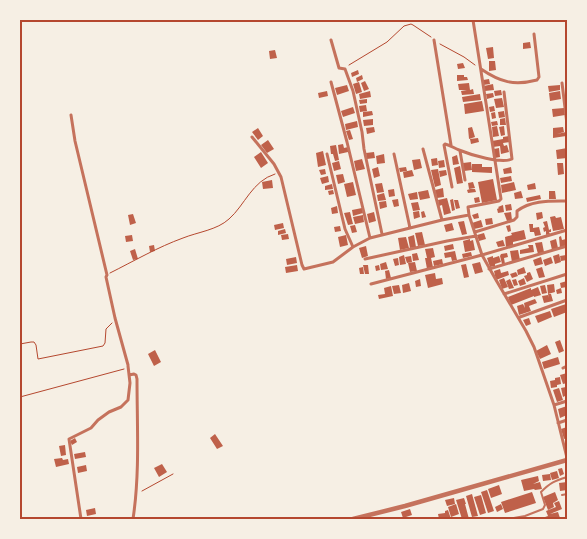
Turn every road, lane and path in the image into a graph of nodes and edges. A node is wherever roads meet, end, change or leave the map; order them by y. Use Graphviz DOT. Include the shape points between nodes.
graph roads {
  1 [pos="473,20"];
  2 [pos="534,34"];
  3 [pos="331,40"];
  4 [pos="434,40"];
  5 [pos="345,69"];
  6 [pos="480,69"];
  7 [pos="331,82"];
  8 [pos="562,83"];
  9 [pos="504,92"];
  10 [pos="70,115"];
  11 [pos="567,124"];
  12 [pos="252,137"];
  13 [pos="451,146"];
  14 [pos="423,149"];
  15 [pos="460,151"];
  16 [pos="327,154"];
  17 [pos="394,154"];
  18 [pos="495,161"];
  19 [pos="280,174"];
  20 [pos="465,180"];
  21 [pos="452,187"];
  22 [pos="567,201"];
  23 [pos="469,215"];
  24 [pos="442,220"];
  25 [pos="410,228"];
  26 [pos="567,230"];
  27 [pos="382,234"];
  28 [pos="475,234"];
  29 [pos="370,238"];
  30 [pos="567,246"];
  31 [pos="353,247"];
  32 [pos="482,255"];
  33 [pos="365,259"];
  34 [pos="489,269"];
  35 [pos="567,274"];
  36 [pos="107,275"];
  37 [pos="371,284"];
  38 [pos="504,294"];
  39 [pos="567,300"];
  40 [pos="520,317"];
  41 [pos="115,318"];
  42 [pos="20,344"];
  43 [pos="127,367"];
  44 [pos="129,375"];
  45 [pos="20,397"];
  46 [pos="567,401"];
  47 [pos="554,406"];
  48 [pos="567,420"];
  49 [pos="558,423"];
  50 [pos="567,459"];
  51 [pos="173,474"];
  52 [pos="567,477"];
  53 [pos="136,494"];
  54 [pos="567,494"];
  55 [pos="562,495"];
  56 [pos="81,519"];
  57 [pos="134,519"];
  58 [pos="353,519"];
  59 [pos="508,519"];
  1 -- 6 [label="street"];
  2 -- 6 [label="street" via="537,80 503,81"];
  3 -- 5 [label="street" via="339,68"];
  4 -- 5 [label="path" via="411,24 406,25 387,42"];
  4 -- 6 [label="path"];
  4 -- 13 [label="street"];
  5 -- 27 [label="street" via="354,91"];
  6 -- 18 [label="street"];
  7 -- 29 [label="street"];
  8 -- 11 [label="street"];
  9 -- 18 [label="street" via="513,157"];
  10 -- 36 [label="street"];
  12 -- 19 [label="street"];
  13 -- 15 [label="street"];
  13 -- 21 [label="street" via="444,145"];
  14 -- 24 [label="street"];
  15 -- 18 [label="street"];
  15 -- 20 [label="street"];
  16 -- 31 [label="street" via="345,229"];
  17 -- 25 [label="street"];
  18 -- 23 [label="street" via="501,200 468,207"];
  19 -- 31 [label="street" via="304,269 333,262"];
  19 -- 36 [label="path" via="262,180 224,223 181,238"];
  22 -- 28 [label="street" via="547,201 521,208 514,220"];
  23 -- 24 [label="street"];
  23 -- 28 [label="street"];
  24 -- 25 [label="street"];
  25 -- 27 [label="street"];
  26 -- 32 [label="street"];
  27 -- 29 [label="street"];
  28 -- 32 [label="street"];
  28 -- 33 [label="street"];
  29 -- 31 [label="street"];
  30 -- 34 [label="street"];
  32 -- 34 [label="street"];
  32 -- 37 [label="street"];
  34 -- 38 [label="street"];
  35 -- 38 [label="street"];
  36 -- 41 [label="street"];
  38 -- 47 [label="street" via="534,348"];
  39 -- 40 [label="street"];
  41 -- 42 [label="path" via="106,329 103,346 38,359 34,342"];
  41 -- 43 [label="street"];
  43 -- 44 [label="street"];
  43 -- 45 [label="path"];
  44 -- 53 [label="street" via="136,375 137,379"];
  44 -- 56 [label="street" via="128,400 122,407 69,439"];
  46 -- 47 [label="street"];
  47 -- 49 [label="street"];
  48 -- 49 [label="street"];
  49 -- 50 [label="street"];
  50 -- 58 [label="street"];
  51 -- 53 [label="path"];
  52 -- 59 [label="lane" via="554,480 541,492 543,509"];
  53 -- 57 [label="street"];
  54 -- 55 [label="lane"];
}
